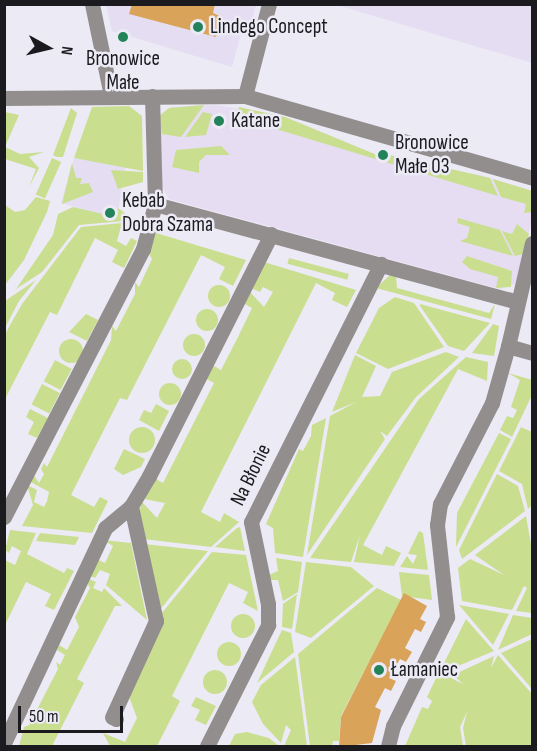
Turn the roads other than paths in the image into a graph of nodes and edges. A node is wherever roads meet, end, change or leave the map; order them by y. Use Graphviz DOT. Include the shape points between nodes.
graph roads {
  1 [pos="92,4"];
  2 [pos="269,4"];
  3 [pos="111,96"];
  4 [pos="152,96"];
  5 [pos="245,96"];
  6 [pos="4,98"];
  7 [pos="532,178"];
  8 [pos="155,204"];
  9 [pos="271,234"];
  10 [pos="532,243"];
  11 [pos="381,264"];
  12 [pos="517,302"];
  13 [pos="508,346"];
  14 [pos="532,353"];
  15 [pos="131,506"];
  16 [pos="4,517"];
  17 [pos="116,719"];
  18 [pos="4,743"];
  19 [pos="207,747"];
  20 [pos="388,747"];
  1 -- 3 [label="street"];
  2 -- 5 [label="street"];
  3 -- 4 [label="street"];
  3 -- 6 [label="street"];
  4 -- 5 [label="street"];
  4 -- 8 [label="street"];
  5 -- 7 [label="street"];
  8 -- 9 [label="street"];
  8 -- 16 [label="street" via="144,249"];
  9 -- 11 [label="street"];
  9 -- 15 [label="street"];
  10 -- 12 [label="street"];
  11 -- 12 [label="street"];
  11 -- 19 [label="street, Na Błonie" via="251,522 268,604 268,625"];
  12 -- 13 [label="street"];
  13 -- 14 [label="street"];
  13 -- 20 [label="street" via="492,403 440,504 437,525 447,617 393,726"];
  15 -- 17 [label="street" via="156,621 112,717"];
  15 -- 18 [label="street" via="105,528"];
}
